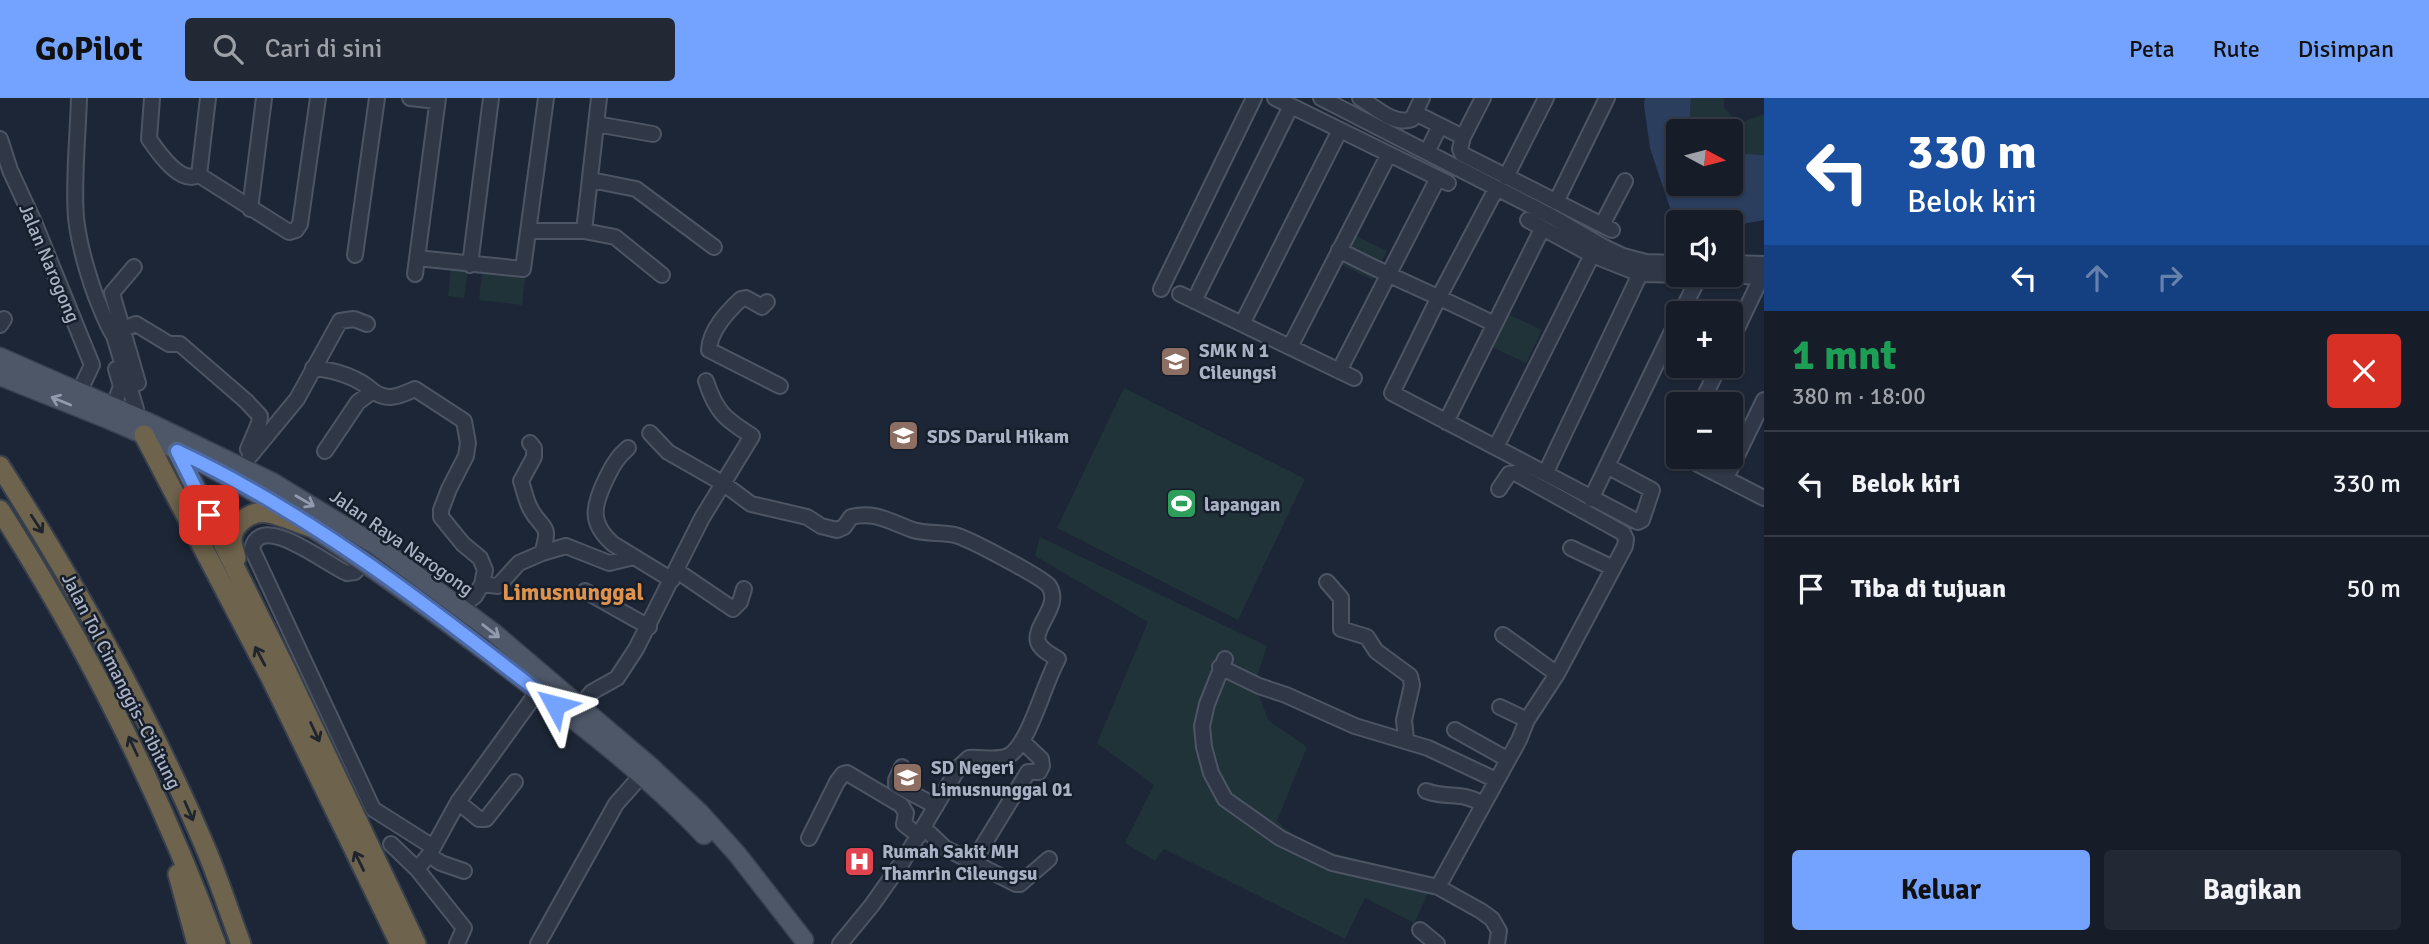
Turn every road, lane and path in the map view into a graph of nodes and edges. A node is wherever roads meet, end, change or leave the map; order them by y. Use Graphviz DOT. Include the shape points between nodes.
graph roads {
  1 [pos="79,98"];
  2 [pos="152,98"];
  3 [pos="208,98"];
  4 [pos="264,98"];
  5 [pos="318,98"];
  6 [pos="377,98"];
  7 [pos="410,98"];
  8 [pos="491,98"];
  9 [pos="546,98"];
  10 [pos="599,98"];
  11 [pos="1254,98"];
  12 [pos="1275,98"];
  13 [pos="1321,98"];
  14 [pos="1360,98"];
  15 [pos="1422,98"];
  16 [pos="1483,98"];
  17 [pos="1546,98"];
  18 [pos="1606,98"];
  19 [pos="438,100"];
  20 [pos="1291,106"];
  21 [pos="1415,113"];
  22 [pos="596,124"];
  23 [pos="1440,126"];
  24 [pos="1340,130"];
  25 [pos="653,134"];
  26 [pos="1464,138"];
  27 [pos="0,139"];
  28 [pos="1427,152"];
  29 [pos="1389,154"];
  30 [pos="199,175"];
  31 [pos="1506,177"];
  32 [pos="591,180"];
  33 [pos="1625,181"];
  34 [pos="1496,189"];
  35 [pos="1556,202"];
  36 [pos="250,209"];
  37 [pos="1528,220"];
  38 [pos="1542,229"];
  39 [pos="529,231"];
  40 [pos="584,231"];
  41 [pos="714,247"];
  42 [pos="1339,250"];
  43 [pos="355,255"];
  44 [pos="1592,255"];
  45 [pos="417,258"];
  46 [pos="1666,262"];
  47 [pos="470,265"];
  48 [pos="134,267"];
  49 [pos="1743,267"];
  50 [pos="1763,273"];
  51 [pos="415,274"];
  52 [pos="1640,274"];
  53 [pos="1666,274"];
  54 [pos="662,275"];
  55 [pos="1388,276"];
  56 [pos="1745,276"];
  57 [pos="1161,289"];
  58 [pos="1180,295"];
  59 [pos="1439,297"];
  60 [pos="1194,301"];
  61 [pos="767,302"];
  62 [pos="1743,316"];
  63 [pos="367,324"];
  64 [pos="1242,324"];
  65 [pos="1494,324"];
  66 [pos="108,327"];
  67 [pos="123,329"];
  68 [pos="1666,344"];
  69 [pos="1290,347"];
  70 [pos="0,357"];
  71 [pos="313,368"];
  72 [pos="1339,371"];
  73 [pos="40,373"];
  74 [pos="0,376"];
  75 [pos="1354,379"];
  76 [pos="706,381"];
  77 [pos="82,386"];
  78 [pos="780,386"];
  79 [pos="373,391"];
  80 [pos="116,400"];
  81 [pos="1764,400"];
  82 [pos="144,420"];
  83 [pos="1446,422"];
  84 [pos="650,433"];
  85 [pos="530,443"];
  86 [pos="180,445"];
  87 [pos="1496,447"];
  88 [pos="628,448"];
  89 [pos="325,451"];
  90 [pos="249,458"];
  91 [pos="0,466"];
  92 [pos="1607,466"];
  93 [pos="1708,469"];
  94 [pos="1546,472"];
  95 [pos="1726,478"];
  96 [pos="272,482"];
  97 [pos="724,484"];
  98 [pos="1499,489"];
  99 [pos="1764,498"];
  100 [pos="1591,499"];
  101 [pos="0,510"];
  102 [pos="311,527"];
  103 [pos="1571,548"];
  104 [pos="542,553"];
  105 [pos="634,557"];
  106 [pos="363,562"];
  107 [pos="1614,568"];
  108 [pos="674,575"];
  109 [pos="241,580"];
  110 [pos="1327,582"];
  111 [pos="482,584"];
  112 [pos="744,589"];
  113 [pos="585,591"];
  114 [pos="460,607"];
  115 [pos="649,627"];
  116 [pos="1503,635"];
  117 [pos="1557,674"];
  118 [pos="538,691"];
  119 [pos="1500,707"];
  120 [pos="576,711"];
  121 [pos="1527,720"];
  122 [pos="1455,730"];
  123 [pos="1406,739"];
  124 [pos="1023,742"];
  125 [pos="1507,759"];
  126 [pos="902,767"];
  127 [pos="646,770"];
  128 [pos="1496,780"];
  129 [pos="515,782"];
  130 [pos="1426,791"];
  131 [pos="155,793"];
  132 [pos="457,802"];
  133 [pos="1483,804"];
  134 [pos="936,806"];
  135 [pos="921,832"];
  136 [pos="810,838"];
  137 [pos="391,844"];
  138 [pos="431,851"];
  139 [pos="1049,859"];
  140 [pos="973,862"];
  141 [pos="417,869"];
  142 [pos="464,871"];
  143 [pos="1438,887"];
  144 [pos="1420,930"];
  145 [pos="806,942"];
  146 [pos="197,944"];
  147 [pos="216,944"];
  148 [pos="240,944"];
  149 [pos="400,944"];
  150 [pos="416,944"];
  151 [pos="457,944"];
  152 [pos="538,944"];
  153 [pos="840,944"];
  154 [pos="1437,944"];
  155 [pos="1497,944"];
  1 -- 66 [label="street" via="76,217 90,278"];
  2 -- 30 [label="street" via="149,139 178,172 185,177"];
  3 -- 30 [label="street"];
  4 -- 36 [label="street"];
  5 -- 36 [label="street" via="300,224 289,232"];
  6 -- 43 [label="street"];
  7 -- 19 [label="street"];
  8 -- 47 [label="street"];
  9 -- 39 [label="street"];
  10 -- 22 [label="street"];
  11 -- 57 [label="street"];
  12 -- 20 [label="street"];
  13 -- 28 [label="street"];
  14 -- 21 [label="street" via="1397,121 1412,119"];
  15 -- 21 [label="street"];
  16 -- 26 [label="street"];
  17 -- 31 [label="street"];
  18 -- 35 [label="street"];
  19 -- 45 [label="street"];
  20 -- 24 [label="street"];
  20 -- 60 [label="street"];
  21 -- 23 [label="street"];
  22 -- 25 [label="street"];
  22 -- 32 [label="street"];
  23 -- 26 [label="street"];
  23 -- 28 [label="street"];
  24 -- 29 [label="street"];
  24 -- 64 [label="street"];
  26 -- 31 [label="street" via="1462,155"];
  27 -- 77 [label="street, Jalan Narogong" via="88,351 92,365"];
  28 -- 34 [label="street"];
  29 -- 42 [label="street"];
  29 -- 55 [label="street" via="1443,181"];
  30 -- 36 [label="street"];
  31 -- 35 [label="street"];
  32 -- 40 [label="street"];
  32 -- 41 [label="street" via="636,189"];
  33 -- 35 [label="street" via="1607,227"];
  34 -- 46 [label="street" via="1623,256"];
  34 -- 59 [label="street"];
  37 -- 38 [label="street"];
  38 -- 44 [label="street"];
  38 -- 65 [label="street"];
  39 -- 40 [label="street"];
  39 -- 47 [label="street" via="523,269"];
  40 -- 54 [label="street" via="615,237"];
  42 -- 55 [label="street"];
  42 -- 69 [label="street"];
  44 -- 52 [label="street"];
  44 -- 87 [label="street"];
  45 -- 47 [label="street"];
  45 -- 51 [label="street"];
  48 -- 67 [label="street" via="112,293"];
  49 -- 50 [label="street"];
  50 -- 56 [label="street"];
  50 -- 62 [label="street"];
  52 -- 53 [label="street"];
  52 -- 94 [label="street"];
  55 -- 59 [label="street"];
  55 -- 72 [label="street"];
  58 -- 60 [label="street"];
  59 -- 65 [label="street"];
  59 -- 83 [label="street" via="1392,393"];
  60 -- 64 [label="street"];
  61 -- 78 [label="street" via="762,307 741,299 720,321 708,345"];
  63 -- 71 [label="street" via="354,318 340,321"];
  64 -- 69 [label="street"];
  65 -- 83 [label="street"];
  66 -- 80 [label="street" via="107,339 121,386"];
  66 -- 82 [label="street"];
  67 -- 82 [label="street"];
  67 -- 90 [label="street" via="136,324 169,344 185,347 257,412 259,423"];
  68 -- 92 [label="street"];
  69 -- 72 [label="street"];
  70 -- 73 [label="main road, Jalan Raya Narogong"];
  71 -- 79 [label="street" via="340,373"];
  71 -- 90 [label="street" via="298,399"];
  72 -- 75 [label="street"];
  73 -- 77 [label="main road"];
  73 -- 82 [label="main road, Jalan Raya Narogong"];
  82 -- 74 [label="main road, Jalan Raya Narogong, one-way"];
  76 -- 97 [label="street" via="726,420 752,436"];
  77 -- 80 [label="main road"];
  79 -- 89 [label="street" via="358,402"];
  79 -- 111 [label="street" via="395,398 415,389 464,421 466,456 441,517 481,558 485,570"];
  80 -- 82 [label="main road"];
  81 -- 95 [label="street"];
  82 -- 86 [label="main road, Jalan Raya Narogong"];
  82 -- 90 [label="main road"];
  149 -- 82 [label="highway, one-way"];
  83 -- 87 [label="street"];
  84 -- 97 [label="street" via="668,452"];
  85 -- 104 [label="street" via="534,457 521,481 531,510 545,526"];
  86 -- 96 [label="main road, Jalan Raya Narogong"];
  86 -- 102 [label="main road, Jalan Raya Narogong"];
  86 -- 109 [label="highway"];
  87 -- 94 [label="street"];
  88 -- 105 [label="street" via="617,457 594,512 605,537"];
  90 -- 96 [label="main road"];
  91 -- 148 [label="highway, Jalan Tol Cimanggis–Cibitung, one-way" via="141,708 208,856"];
  92 -- 100 [label="street"];
  92 -- 100 [label="street" via="1652,490 1642,520 1634,522"];
  93 -- 95 [label="street"];
  94 -- 100 [label="street"];
  95 -- 99 [label="street"];
  96 -- 114 [label="main road, Jalan Raya Narogong, one-way" via="377,546"];
  97 -- 108 [label="street"];
  97 -- 124 [label="street" via="751,504 807,517 833,529 844,527 852,517 869,514 915,531 961,537 1040,578 1050,588 1052,600 1039,644 1058,659"];
  98 -- 107 [label="street" via="1509,474 1515,473 1623,533 1624,552"];
  131 -- 101 [label="highway, Jalan Tol Cimanggis–Cibitung, one-way" via="76,638"];
  102 -- 106 [label="main road, Jalan Raya Narogong"];
  102 -- 109 [label="highway" via="267,512 244,518 232,541"];
  103 -- 107 [label="street"];
  104 -- 105 [label="street" via="566,546 609,563"];
  104 -- 111 [label="street" via="519,563 498,586"];
  105 -- 108 [label="street"];
  106 -- 118 [label="main road, Jalan Raya Narogong"];
  106 -- 138 [label="street" via="355,572 347,573 269,534 257,538 252,549 373,809"];
  107 -- 117 [label="street"];
  108 -- 112 [label="street" via="733,609"];
  108 -- 115 [label="street"];
  109 -- 150 [label="highway, one-way"];
  110 -- 123 [label="street" via="1341,598 1341,629 1367,637 1376,651 1410,676"];
  111 -- 114 [label="street"];
  113 -- 115 [label="street"];
  114 -- 120 [label="main road, Jalan Raya Narogong, one-way"];
  115 -- 120 [label="street" via="617,678 592,692"];
  116 -- 117 [label="street"];
  117 -- 121 [label="street"];
  118 -- 120 [label="main road, Jalan Raya Narogong"];
  118 -- 132 [label="street"];
  119 -- 121 [label="street"];
  120 -- 127 [label="main road, Jalan Raya Narogong"];
  121 -- 125 [label="street"];
  122 -- 125 [label="street"];
  123 -- 128 [label="street"];
  123 -- 143 [label="street" via="1355,726 1259,686 1223,663 1202,726 1211,773 1225,799 1280,838 1332,863"];
  124 -- 134 [label="street" via="1005,757 969,758"];
  124 -- 140 [label="street" via="1041,759 1042,766 1039,772 1028,772"];
  125 -- 128 [label="street"];
  126 -- 134 [label="street" via="896,785"];
  127 -- 145 [label="main road, Jalan Raya Narogong"];
  127 -- 152 [label="street" via="617,804"];
  128 -- 133 [label="street"];
  129 -- 132 [label="street" via="486,819 479,819"];
  130 -- 133 [label="street" via="1460,794"];
  131 -- 146 [label="highway"];
  131 -- 147 [label="highway, Jalan Tol Cimanggis–Cibitung"];
  132 -- 138 [label="street"];
  133 -- 143 [label="street"];
  134 -- 135 [label="street"];
  135 -- 136 [label="street" via="904,824 906,813 901,805 845,773"];
  135 -- 140 [label="street"];
  135 -- 153 [label="street"];
  137 -- 141 [label="street"];
  138 -- 141 [label="street"];
  138 -- 142 [label="street" via="441,863"];
  139 -- 140 [label="street" via="1020,884"];
  141 -- 151 [label="street" via="464,928"];
  143 -- 155 [label="street" via="1492,919 1499,931"];
  144 -- 154 [label="street"];
}
